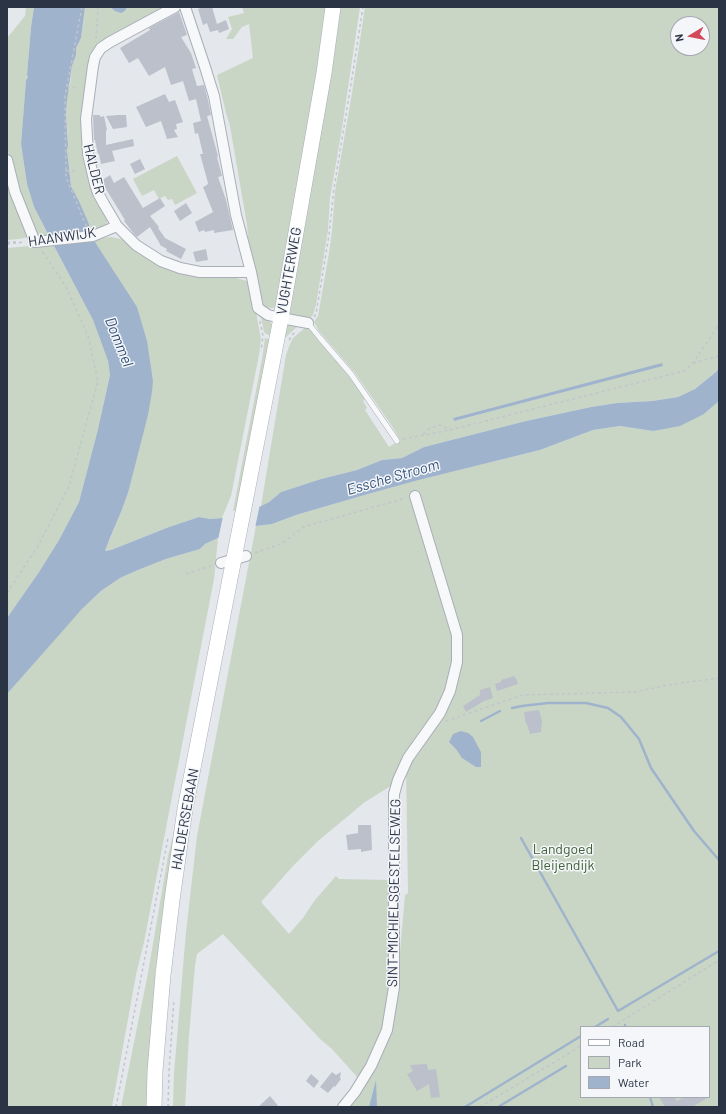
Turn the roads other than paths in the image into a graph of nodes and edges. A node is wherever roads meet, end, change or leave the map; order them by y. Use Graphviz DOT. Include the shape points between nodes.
graph roads {
  1 [pos="175,7"];
  2 [pos="185,7"];
  3 [pos="333,7"];
  4 [pos="7,160"];
  5 [pos="117,226"];
  6 [pos="251,272"];
  7 [pos="281,318"];
  8 [pos="308,323"];
  9 [pos="397,441"];
  10 [pos="415,496"];
  11 [pos="239,535"];
  12 [pos="154,1107"];
  13 [pos="343,1107"];
  1 -- 5 [label="street, HALDER" via="110,42 101,48 95,57 86,119 88,154 98,193"];
  2 -- 6 [label="street" via="214,96 236,215"];
  3 -- 7 [label="main road, VUGHTERWEG" via="324,74"];
  4 -- 5 [label="street, HAANWIJK" via="15,192 38,241 91,233"];
  5 -- 6 [label="street, HALDER" via="143,250 160,261 180,268 200,272"];
  6 -- 7 [label="street" via="258,308 268,315"];
  7 -- 8 [label="street"];
  7 -- 11 [label="main road, VUGHTERWEG"];
  8 -- 9 [label="lane" via="351,374"];
  10 -- 13 [label="street, SINT-MICHIELSGESTELSEWEG" via="457,635 457,662 450,691 440,713 408,758 394,794 394,987 387,1030 371,1066"];
  11 -- 12 [label="main road, HALDERSEBAAN" via="185,809 163,976 154,1071"];
}
